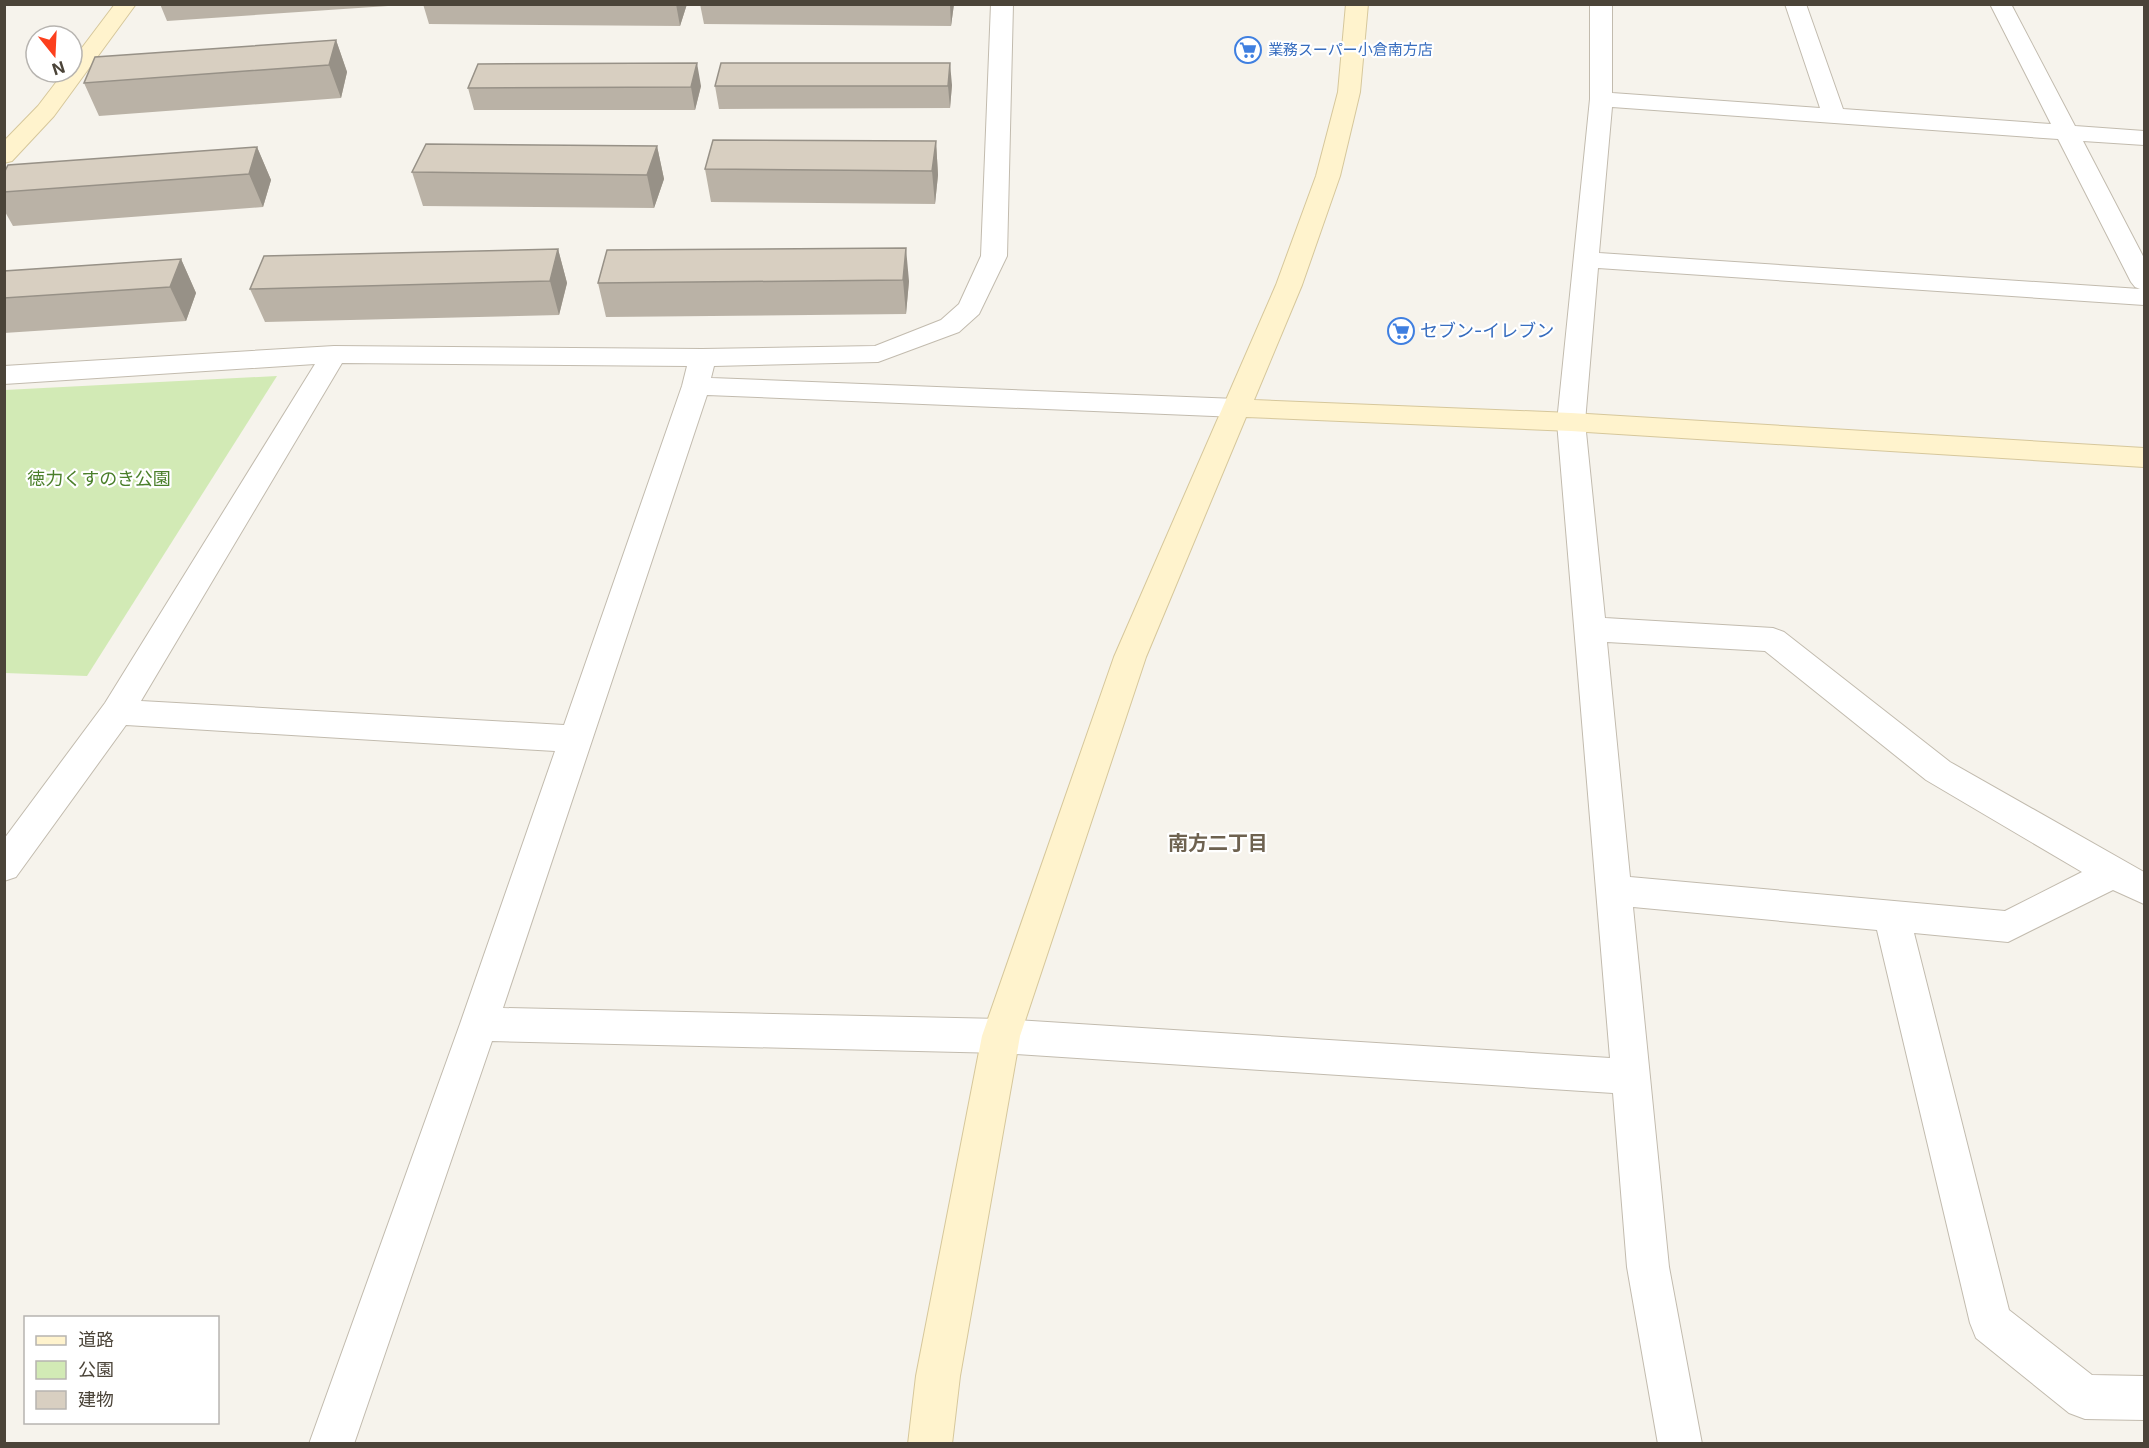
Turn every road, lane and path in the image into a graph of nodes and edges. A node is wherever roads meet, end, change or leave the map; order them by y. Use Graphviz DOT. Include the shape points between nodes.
graph roads {
  1 [pos="126,4"];
  2 [pos="1002,4"];
  3 [pos="1358,4"];
  4 [pos="1601,4"];
  5 [pos="1795,4"];
  6 [pos="2000,4"];
  7 [pos="1600,99"];
  8 [pos="1834,116"];
  9 [pos="2067,133"];
  10 [pos="2145,138"];
  11 [pos="4,156"];
  12 [pos="1586,260"];
  13 [pos="2145,282"];
  14 [pos="2145,297"];
  15 [pos="334,354"];
  16 [pos="699,372"];
  17 [pos="4,375"];
  18 [pos="1237,408"];
  19 [pos="1571,422"];
  20 [pos="2145,458"];
  21 [pos="1590,629"];
  22 [pos="117,712"];
  23 [pos="576,739"];
  24 [pos="4,867"];
  25 [pos="2113,873"];
  26 [pos="2145,889"];
  27 [pos="1614,890"];
  28 [pos="1892,916"];
  29 [pos="479,1024"];
  30 [pos="1001,1036"];
  31 [pos="1631,1077"];
  32 [pos="2145,1398"];
  33 [pos="331,1443"];
  34 [pos="930,1443"];
  35 [pos="1680,1443"];
  1 -- 11 [label="street" via="46,111"];
  2 -- 16 [label="street" via="994,256 970,308 950,326 878,354"];
  3 -- 18 [label="street" via="1349,92 1328,176 1289,285"];
  4 -- 7 [label="street"];
  5 -- 8 [label="street"];
  6 -- 9 [label="street"];
  7 -- 8 [label="street"];
  7 -- 12 [label="street"];
  8 -- 9 [label="street"];
  9 -- 10 [label="street"];
  9 -- 13 [label="street"];
  12 -- 14 [label="street"];
  12 -- 19 [label="street"];
  15 -- 16 [label="street"];
  15 -- 17 [label="street"];
  15 -- 22 [label="street"];
  16 -- 18 [label="street"];
  16 -- 23 [label="street"];
  18 -- 19 [label="street"];
  18 -- 30 [label="street" via="1130,657"];
  19 -- 20 [label="street"];
  19 -- 21 [label="street"];
  21 -- 25 [label="street" via="1773,640 1938,771"];
  21 -- 27 [label="street"];
  22 -- 23 [label="street"];
  22 -- 24 [label="street"];
  23 -- 29 [label="street"];
  25 -- 26 [label="street"];
  25 -- 28 [label="street" via="2008,927"];
  27 -- 28 [label="street"];
  27 -- 31 [label="street"];
  28 -- 32 [label="street" via="1991,1323 2085,1397"];
  29 -- 30 [label="street"];
  29 -- 33 [label="street"];
  30 -- 31 [label="street"];
  30 -- 34 [label="street" via="938,1376"];
  31 -- 35 [label="street" via="1648,1267"];
}
